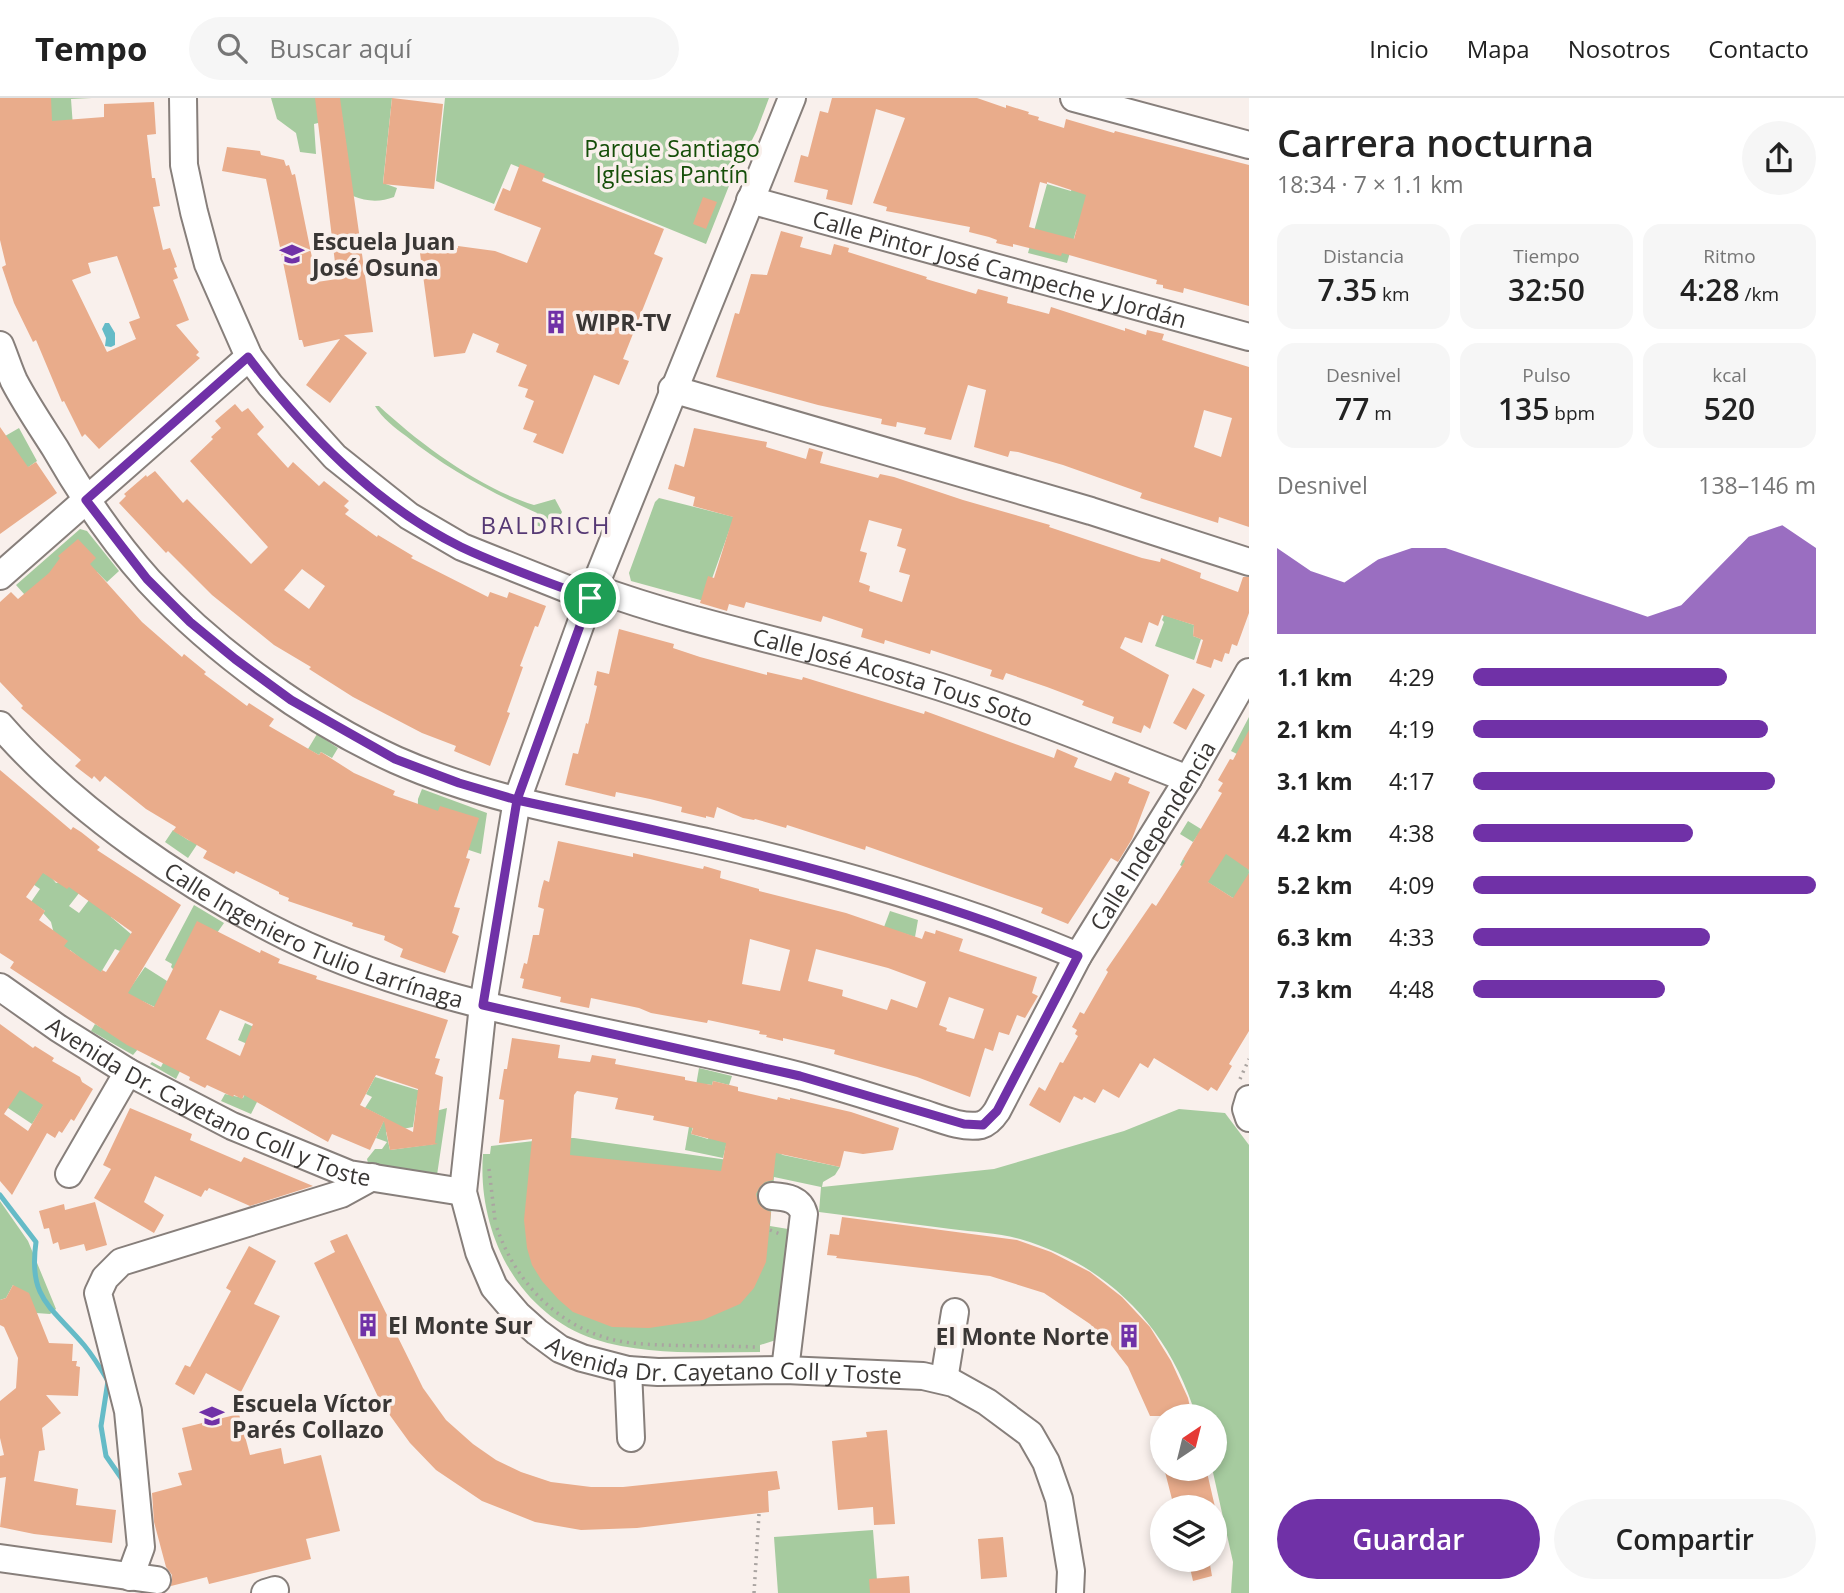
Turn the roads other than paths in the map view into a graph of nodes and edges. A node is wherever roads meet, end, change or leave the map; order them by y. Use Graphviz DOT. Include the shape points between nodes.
graph roads {
  1 [pos="183,98"];
  2 [pos="792,98"];
  3 [pos="1074,98"];
  4 [pos="1249,145"];
  5 [pos="750,200"];
  6 [pos="1249,337"];
  7 [pos="0,345"];
  8 [pos="248,357"];
  9 [pos="672,390"];
  10 [pos="86,500"];
  11 [pos="1249,562"];
  12 [pos="0,576"];
  13 [pos="592,593"];
  14 [pos="1249,672"];
  15 [pos="0,725"];
  16 [pos="1188,779"];
  17 [pos="517,800"];
  18 [pos="1078,956"];
  19 [pos="0,987"];
  20 [pos="483,1005"];
  21 [pos="128,1072"];
  22 [pos="1249,1099"];
  23 [pos="997,1111"];
  24 [pos="1249,1118"];
  25 [pos="69,1174"];
  26 [pos="372,1177"];
  27 [pos="463,1192"];
  28 [pos="772,1196"];
  29 [pos="955,1312"];
  30 [pos="628,1370"];
  31 [pos="785,1370"];
  32 [pos="944,1380"];
  33 [pos="631,1438"];
  34 [pos="141,1547"];
  35 [pos="0,1558"];
  36 [pos="130,1577"];
  37 [pos="163,1586"];
  38 [pos="1070,1593"];
  1 -- 8 [label="street, Calle José Acosta Tous Soto" via="184,165 194,212 208,264"];
  2 -- 5 [label="street"];
  3 -- 4 [label="street"];
  5 -- 6 [label="street, Calle Pintor José Campeche y Jordán"];
  5 -- 9 [label="street"];
  7 -- 10 [label="street" via="14,382"];
  8 -- 10 [label="street"];
  8 -- 13 [label="street, Calle José Acosta Tous Soto" via="335,457 409,516 462,547"];
  9 -- 11 [label="street" via="1091,511"];
  9 -- 13 [label="street"];
  10 -- 12 [label="street"];
  10 -- 17 [label="street" via="147,579 190,622 291,700 395,759"];
  13 -- 16 [label="street, Calle José Acosta Tous Soto" via="917,679"];
  13 -- 17 [label="street"];
  14 -- 16 [label="street, Calle Independencia"];
  15 -- 20 [label="street, Calle Ingeniero Tulio Larrínaga" via="55,780 120,833 224,903 356,966"];
  16 -- 18 [label="street, Calle Independencia"];
  17 -- 18 [label="street" via="856,880"];
  17 -- 20 [label="street"];
  18 -- 23 [label="street, Calle Independencia"];
  19 -- 21 [label="street, Avenida Dr. Cayetano Coll y Toste"];
  20 -- 23 [label="street, Calle Ingeniero Tulio Larrínaga" via="800,1076 964,1124 983,1125"];
  20 -- 27 [label="street"];
  21 -- 25 [label="street"];
  21 -- 26 [label="street, Avenida Dr. Cayetano Coll y Toste" via="232,1126 349,1174"];
  22 -- 24 [label="street"];
  26 -- 27 [label="street, Avenida Dr. Cayetano Coll y Toste"];
  26 -- 34 [label="street" via="341,1194 121,1262 105,1278 98,1293 128,1411"];
  27 -- 30 [label="street, Avenida Dr. Cayetano Coll y Toste" via="494,1287 518,1315 560,1349"];
  28 -- 31 [label="street" via="796,1201 804,1214"];
  29 -- 32 [label="street"];
  30 -- 31 [label="street, Avenida Dr. Cayetano Coll y Toste"];
  30 -- 33 [label="street"];
  31 -- 32 [label="street, Avenida Dr. Cayetano Coll y Toste"];
  32 -- 38 [label="street, Avenida Dr. Cayetano Coll y Toste" via="988,1402 1030,1434 1059,1499 1071,1571"];
  34 -- 36 [label="street"];
  34 -- 37 [label="street"];
  35 -- 36 [label="street"];
  36 -- 37 [label="street"];
}
